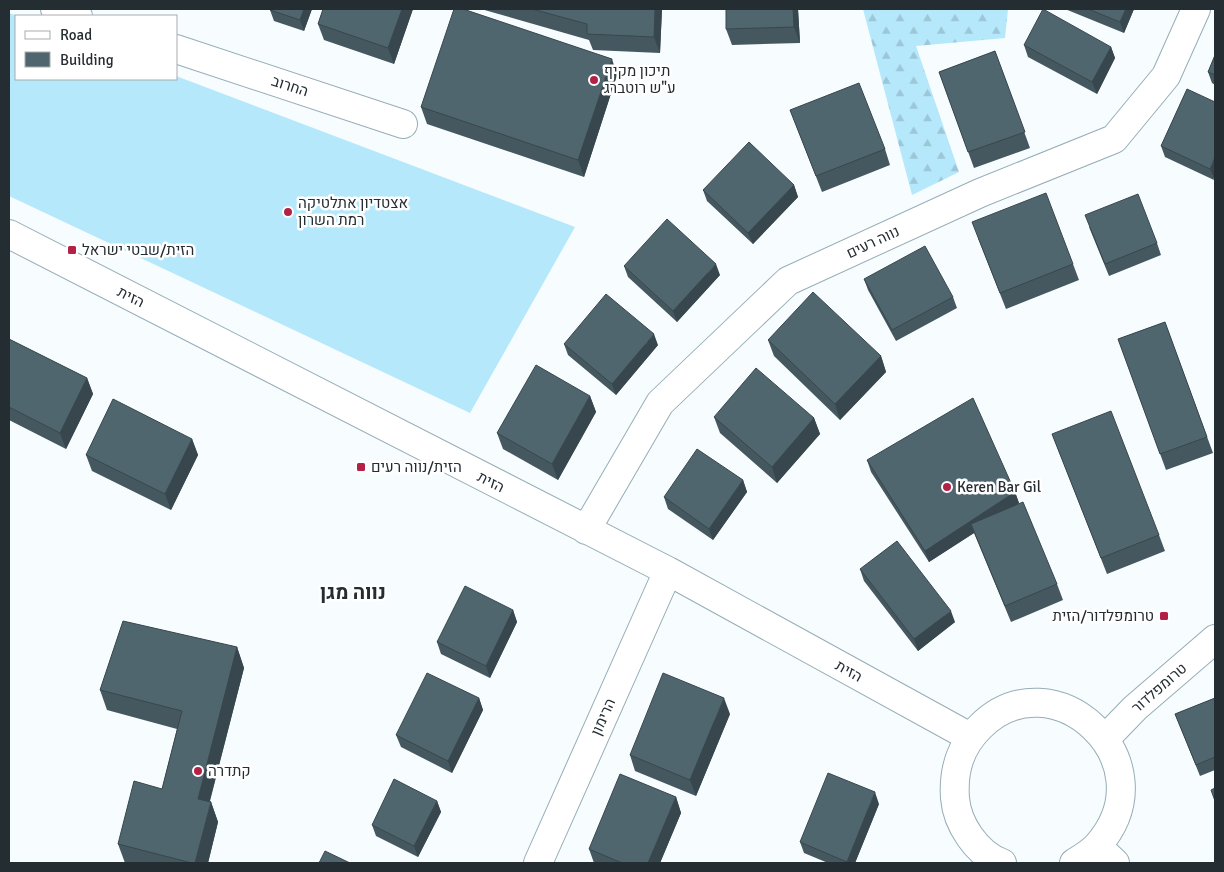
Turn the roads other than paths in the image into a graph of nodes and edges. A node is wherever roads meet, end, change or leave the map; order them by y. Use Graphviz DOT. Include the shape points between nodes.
graph roads {
  1 [pos="55,9"];
  2 [pos="1196,9"];
  3 [pos="75,15"];
  4 [pos="178,50"];
  5 [pos="404,124"];
  6 [pos="9,234"];
  7 [pos="586,530"];
  8 [pos="668,571"];
  9 [pos="1215,639"];
  10 [pos="970,737"];
  11 [pos="1106,738"];
  12 [pos="974,855"];
  13 [pos="1106,855"];
  14 [pos="538,863"];
  15 [pos="1002,863"];
  16 [pos="1074,863"];
  1 -- 3 [label="street"];
  2 -- 7 [label="street, נווה רעים" via="1166,76 1114,138 980,193 788,281 660,403"];
  4 -- 5 [label="street, החרוב"];
  6 -- 7 [label="street, הזית"];
  7 -- 8 [label="street, הזית"];
  8 -- 10 [label="street, הזית"];
  8 -- 14 [label="street, הרימון"];
  9 -- 11 [label="street, טרומפלדור" via="1135,708"];
  10 -- 11 [label="street" via="988,719 1012,707 1038,703 1064,707 1087,720"];
  10 -- 12 [label="street" via="958,758 954,789 955,805"];
  11 -- 13 [label="street" via="1118,765 1121,794"];
  12 -- 15 [label="street"];
  13 -- 16 [label="street"];
}
